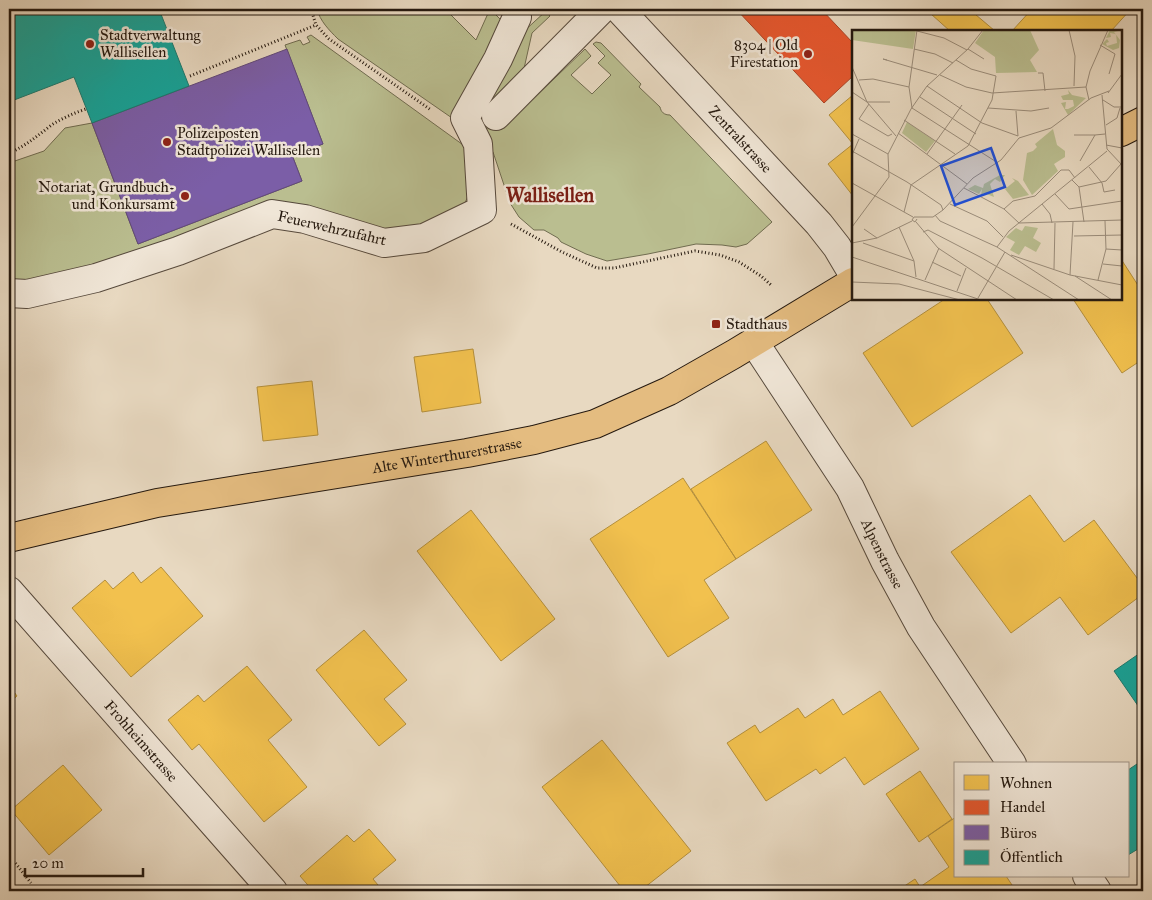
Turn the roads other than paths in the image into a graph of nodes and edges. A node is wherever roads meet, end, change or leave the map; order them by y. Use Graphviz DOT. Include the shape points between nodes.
graph roads {
  1 [pos="602,9"];
  2 [pos="619,9"];
  3 [pos="517,17"];
  4 [pos="496,116"];
  5 [pos="1143,121"];
  6 [pos="1122,132"];
  7 [pos="852,272"];
  8 [pos="852,283"];
  9 [pos="9,293"];
  10 [pos="754,342"];
  11 [pos="9,538"];
  12 [pos="9,591"];
  13 [pos="1011,762"];
  14 [pos="1088,878"];
  15 [pos="273,891"];
  16 [pos="1097,891"];
  1 -- 4 [label="street"];
  2 -- 7 [label="street, Zentralstrasse" via="819,224"];
  3 -- 9 [label="street, Feuerwehrzufahrt" via="465,118 478,144 482,210 424,238 384,243 305,219 272,214 178,251 96,278 28,294"];
  5 -- 6 [label="main road"];
  8 -- 10 [label="main road, Alte Winterthurerstrasse"];
  10 -- 11 [label="main road, Alte Winterthurerstrasse" via="669,391 595,424 543,438 157,503"];
  10 -- 13 [label="street, Alpenstrasse" via="850,488 921,626"];
  12 -- 15 [label="street, Frohheimstrasse"];
  14 -- 16 [label="street"];
}
